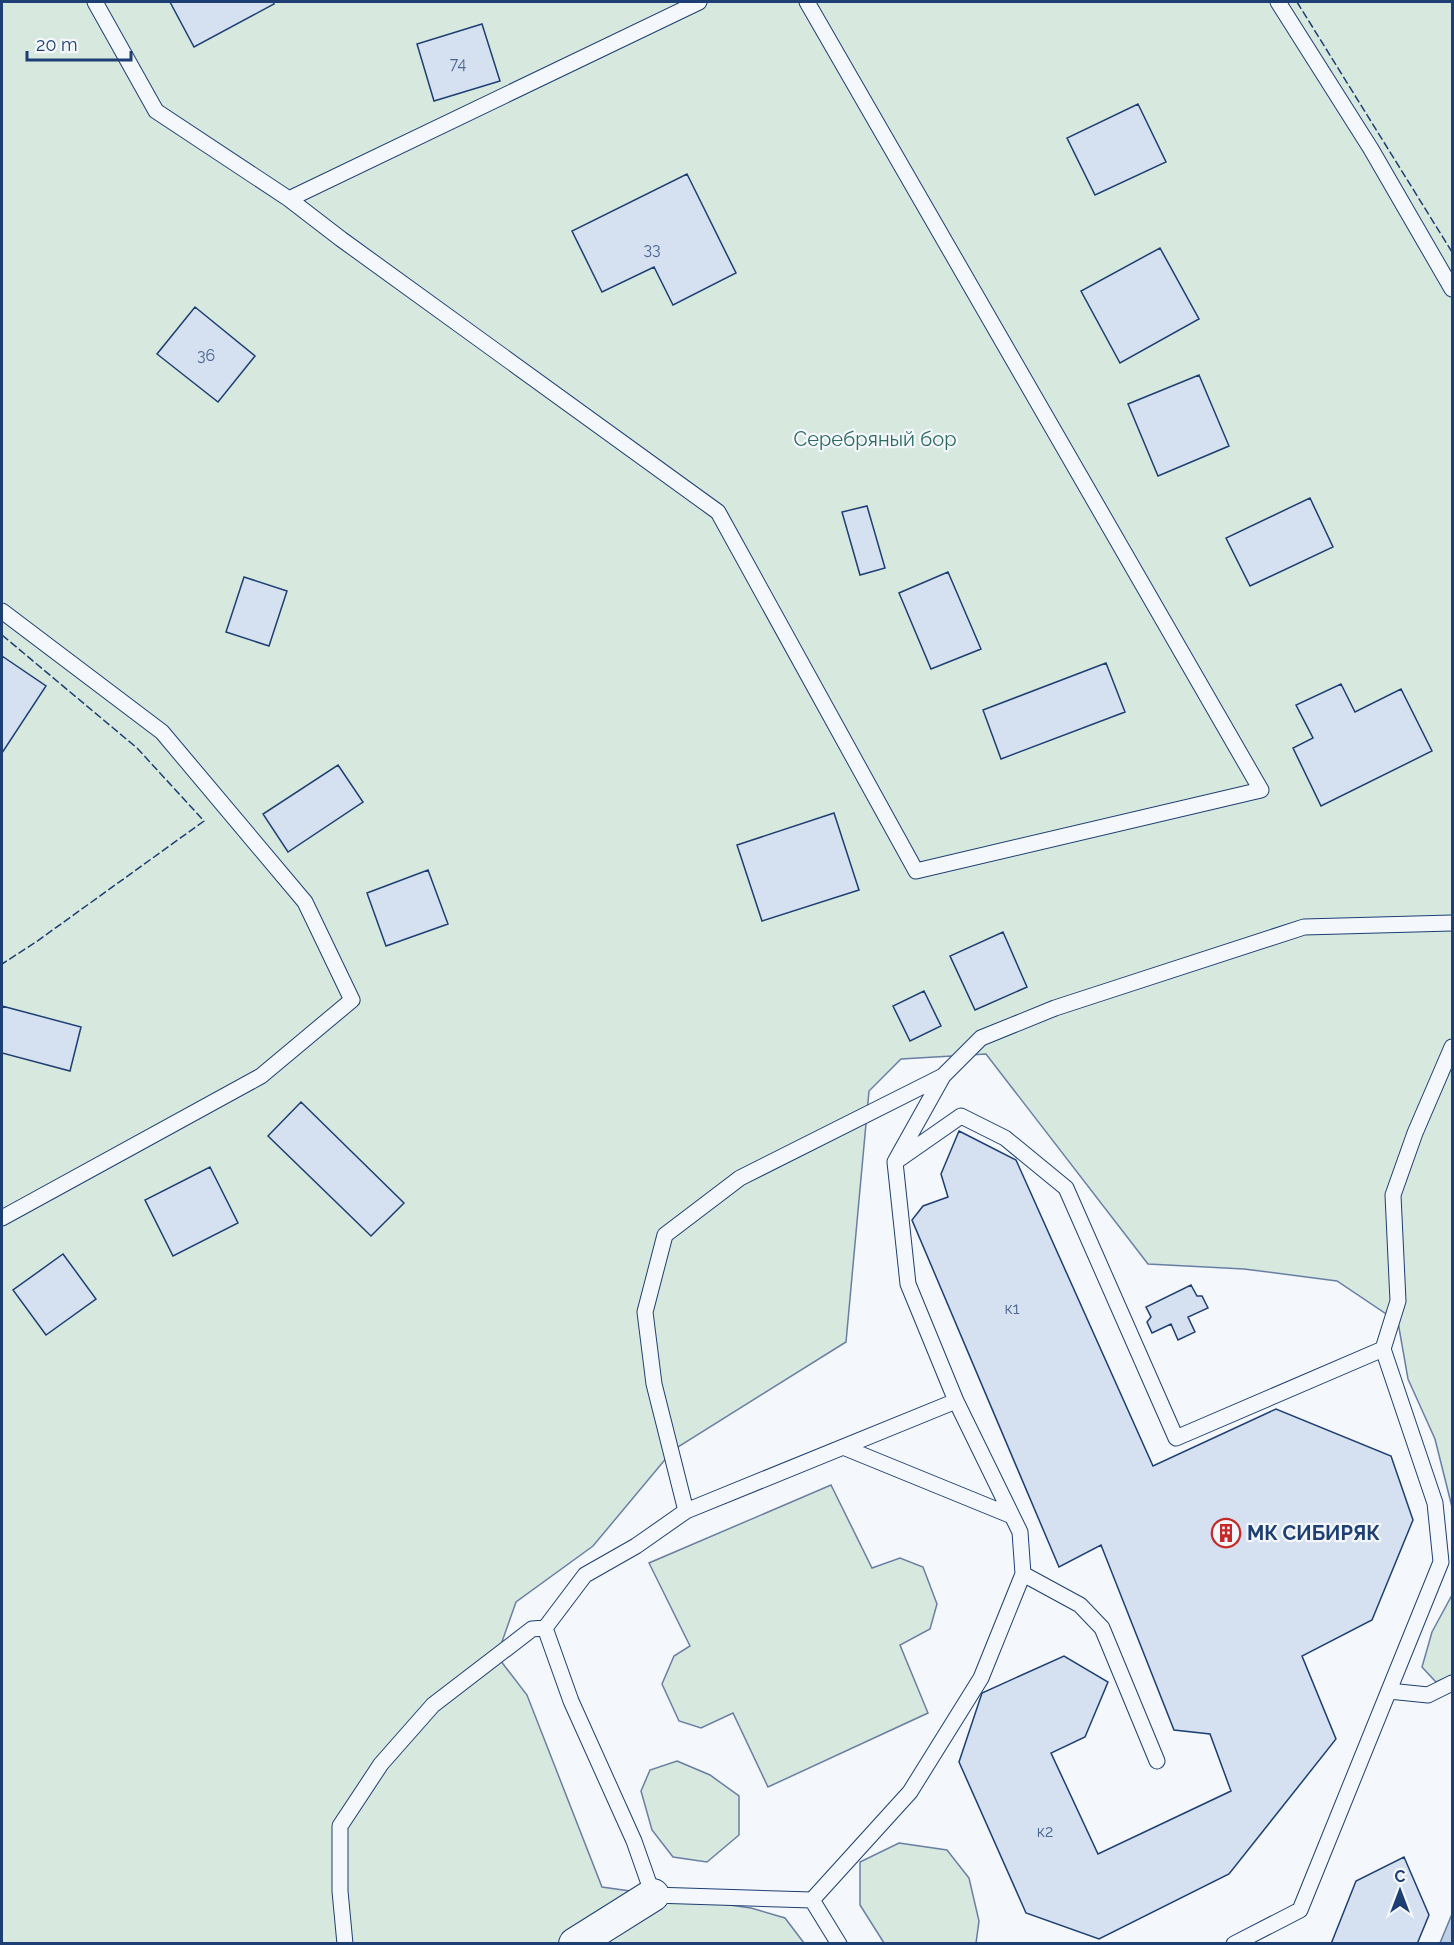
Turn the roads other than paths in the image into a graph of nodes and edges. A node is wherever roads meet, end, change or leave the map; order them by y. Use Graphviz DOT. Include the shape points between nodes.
graph roads {
  1 [pos="95,2"];
  2 [pos="699,2"];
  3 [pos="807,2"];
  4 [pos="1278,2"];
  5 [pos="289,199"];
  6 [pos="1452,289"];
  7 [pos="2,611"];
  8 [pos="1452,923"];
  9 [pos="1452,1047"];
  10 [pos="943,1076"];
  11 [pos="895,1162"];
  12 [pos="2,1218"];
  13 [pos="1383,1349"];
  14 [pos="956,1401"];
  15 [pos="843,1447"];
  16 [pos="686,1511"];
  17 [pos="1012,1516"];
  18 [pos="1023,1574"];
  19 [pos="545,1628"];
  20 [pos="1452,1683"];
  21 [pos="1389,1691"];
  22 [pos="1157,1761"];
  23 [pos="653,1895"];
  24 [pos="812,1900"];
  25 [pos="345,1944"];
  26 [pos="575,1944"];
  27 [pos="839,1944"];
  28 [pos="1234,1944"];
  1 -- 5 [label="lane" via="156,111"];
  2 -- 5 [label="lane"];
  3 -- 5 [label="lane" via="1261,790 916,871 718,512"];
  4 -- 6 [label="lane" via="1371,149"];
  7 -- 12 [label="lane" via="162,732 305,902 352,1000 261,1076"];
  8 -- 10 [label="lane" via="1304,927 1054,1008 981,1038"];
  9 -- 13 [label="lane" via="1393,1195 1398,1301"];
  10 -- 11 [label="lane"];
  10 -- 16 [label="lane" via="740,1178 665,1235 645,1312 654,1384"];
  11 -- 13 [label="lane" via="961,1116 1005,1138 1066,1188 1176,1437"];
  11 -- 14 [label="lane" via="908,1284"];
  13 -- 21 [label="lane" via="1434,1503 1442,1562"];
  14 -- 15 [label="lane"];
  14 -- 17 [label="lane"];
  15 -- 16 [label="lane"];
  15 -- 17 [label="lane"];
  16 -- 19 [label="lane" via="585,1575"];
  17 -- 18 [label="lane" via="1020,1532"];
  18 -- 22 [label="lane" via="1080,1605 1102,1628"];
  18 -- 24 [label="lane" via="981,1678 910,1792"];
  19 -- 23 [label="lane" via="571,1701 629,1830"];
  19 -- 25 [label="lane" via="531,1629 433,1705 381,1764 340,1826"];
  20 -- 21 [label="lane" via="1428,1695"];
  21 -- 28 [label="lane" via="1300,1910"];
  23 -- 24 [label="lane"];
  23 -- 26 [label="street"];
  24 -- 27 [label="lane"];
}
